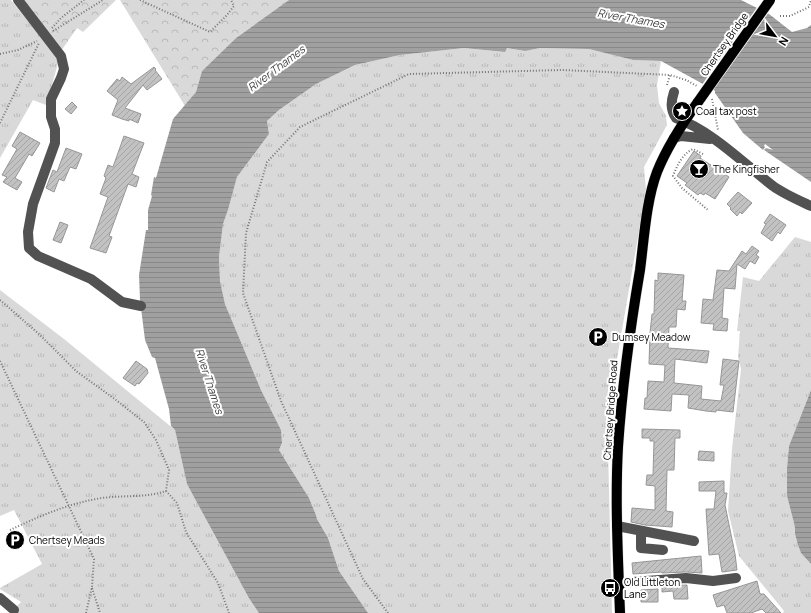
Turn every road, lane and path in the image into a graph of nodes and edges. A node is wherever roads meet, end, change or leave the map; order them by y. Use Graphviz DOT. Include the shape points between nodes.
graph roads {
  1 [pos="18,0"];
  2 [pos="84,0"];
  3 [pos="103,0"];
  4 [pos="140,0"];
  5 [pos="230,0"];
  6 [pos="770,0"];
  7 [pos="811,0"];
  8 [pos="780,16"];
  9 [pos="45,35"];
  10 [pos="0,54"];
  11 [pos="698,87"];
  12 [pos="674,92"];
  13 [pos="712,96"];
  14 [pos="698,102"];
  15 [pos="684,121"];
  16 [pos="0,123"];
  17 [pos="716,136"];
  18 [pos="674,138"];
  19 [pos="703,154"];
  20 [pos="811,206"];
  21 [pos="708,210"];
  22 [pos="0,300"];
  23 [pos="141,306"];
  24 [pos="0,361"];
  25 [pos="166,491"];
  26 [pos="70,505"];
  27 [pos="617,526"];
  28 [pos="10,530"];
  29 [pos="641,531"];
  30 [pos="694,541"];
  31 [pos="663,550"];
  32 [pos="736,578"];
  33 [pos="619,583"];
  34 [pos="92,587"];
  35 [pos="0,598"];
  36 [pos="14,610"];
  37 [pos="86,613"];
  38 [pos="100,613"];
  39 [pos="229,613"];
  40 [pos="388,613"];
  41 [pos="620,613"];
  1 -- 9 [label="street"];
  2 -- 9 [label="path"];
  3 -- 9 [label="path"];
  4 -- 5 [label="path" via="210,32 234,6"];
  6 -- 14 [label="main road, Chertsey Bridge, bridge"];
  7 -- 8 [label="path" via="809,7 790,16"];
  9 -- 23 [label="street" via="61,56 64,69 51,99 51,116 56,129 55,143 33,204 28,232 29,248 38,256 91,279 122,302"];
  10 -- 16 [label="path" via="18,50 41,39"];
  11 -- 40 [label="path" via="670,75 562,70 409,74 300,127 267,162 246,233 244,293 281,401 363,579"];
  12 -- 15 [label="street" via="671,103 673,114"];
  13 -- 17 [label="path"];
  14 -- 15 [label="main road, Chertsey Bridge Road"];
  15 -- 17 [label="street"];
  15 -- 18 [label="main road, Chertsey Bridge Road"];
  17 -- 18 [label="street"];
  17 -- 20 [label="street" via="774,187"];
  18 -- 27 [label="main road, Chertsey Bridge Road" via="654,182 626,352 618,447"];
  19 -- 21 [label="path" via="689,151 674,176 682,188"];
  22 -- 25 [label="path" via="76,371 144,422 156,440 169,470"];
  24 -- 26 [label="path"];
  25 -- 26 [label="path" via="104,498"];
  25 -- 39 [label="path" via="177,503 186,532 218,583"];
  26 -- 28 [label="path"];
  26 -- 34 [label="path" via="94,558"];
  27 -- 29 [label="street"];
  27 -- 33 [label="main road, Chertsey Bridge Road"];
  29 -- 30 [label="street"];
  29 -- 31 [label="street" via="641,548"];
  32 -- 33 [label="street" via="713,581 686,578"];
  33 -- 41 [label="main road, Chertsey Bridge Road"];
  34 -- 37 [label="path"];
  34 -- 38 [label="path"];
  35 -- 36 [label="street"];
}
